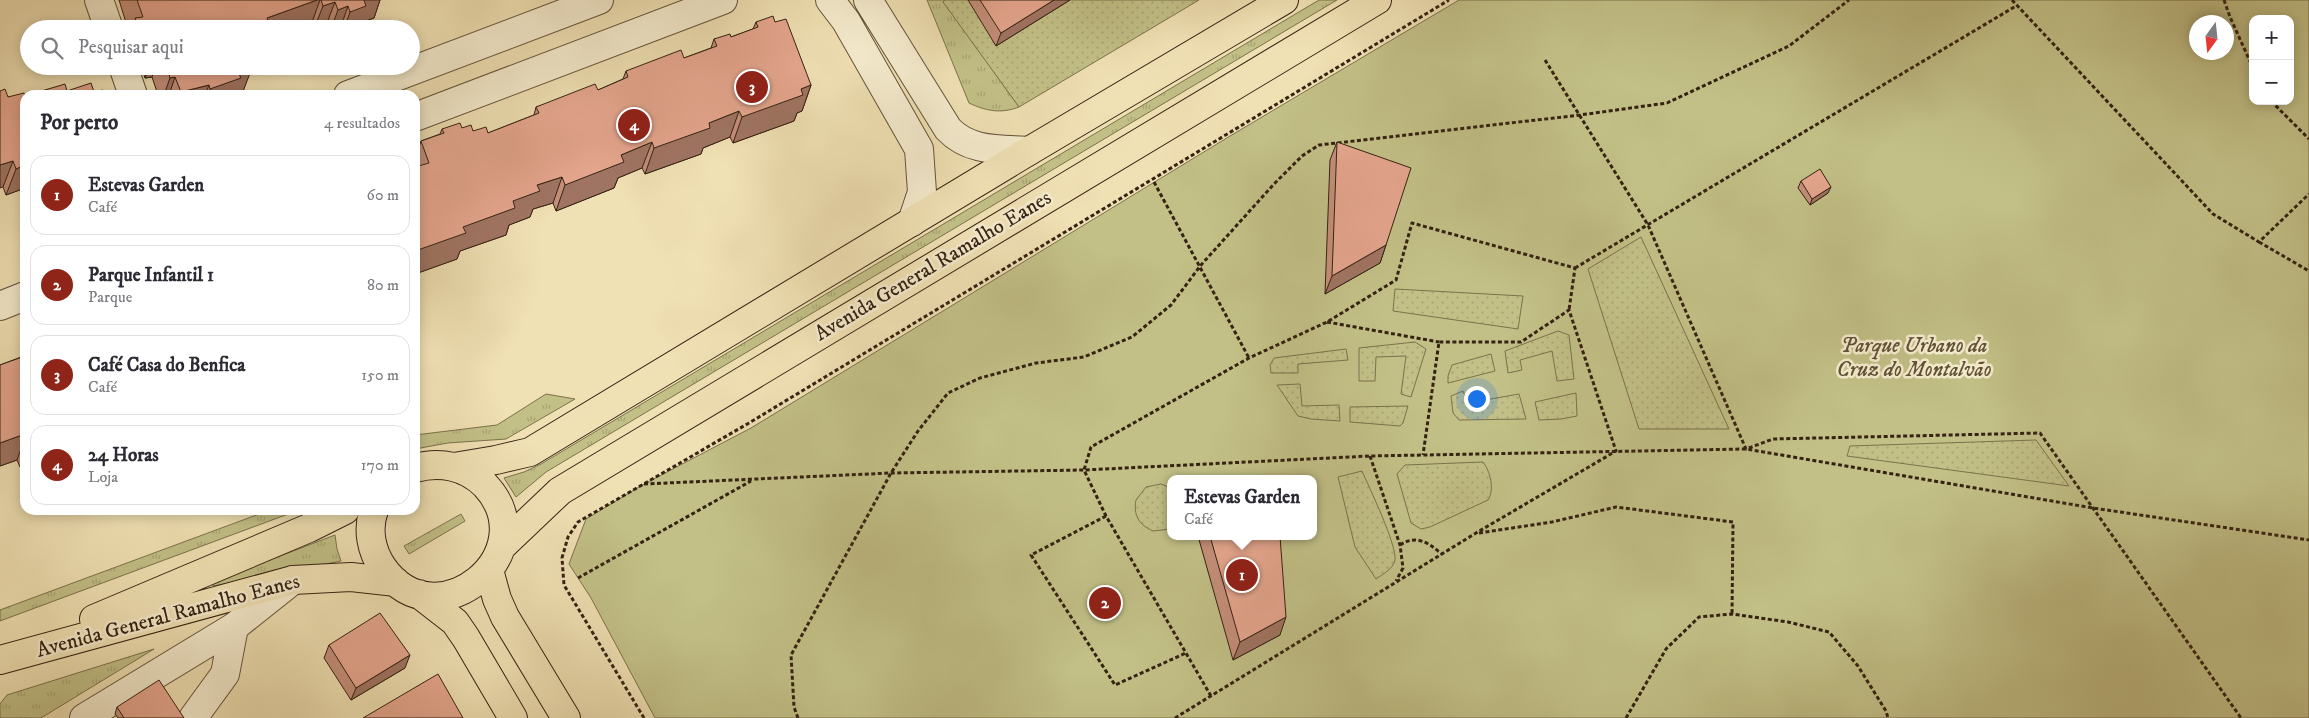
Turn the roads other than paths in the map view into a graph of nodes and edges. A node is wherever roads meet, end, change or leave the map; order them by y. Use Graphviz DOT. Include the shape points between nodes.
graph roads {
  1 [pos="98,0"];
  2 [pos="599,0"];
  3 [pos="723,0"];
  4 [pos="830,0"];
  5 [pos="868,0"];
  6 [pos="1284,0"];
  7 [pos="1377,0"];
  8 [pos="106,20"];
  9 [pos="420,68"];
  10 [pos="126,75"];
  11 [pos="401,75"];
  12 [pos="132,90"];
  13 [pos="361,90"];
  14 [pos="420,115"];
  15 [pos="1029,150"];
  16 [pos="912,222"];
  17 [pos="20,298"];
  18 [pos="0,306"];
  19 [pos="420,467"];
  20 [pos="454,467"];
  21 [pos="335,515"];
  22 [pos="373,515"];
  23 [pos="495,559"];
  24 [pos="293,580"];
  25 [pos="408,588"];
  26 [pos="234,627"];
  27 [pos="0,659"];
  28 [pos="84,718"];
  29 [pos="193,718"];
  30 [pos="513,718"];
  31 [pos="566,718"];
  1 -- 8 [label="street"];
  2 -- 9 [label="street"];
  3 -- 14 [label="street"];
  4 -- 16 [label="street" via="846,21 919,149 922,192"];
  5 -- 15 [label="street" via="956,138 986,149"];
  6 -- 15 [label="main road"];
  7 -- 23 [label="main road, Avenida General Ramalho Eanes" via="560,491"];
  10 -- 12 [label="street"];
  11 -- 13 [label="street"];
  15 -- 16 [label="main road"];
  16 -- 20 [label="main road" via="530,452"];
  17 -- 18 [label="street"];
  19 -- 20 [label="main road"];
  20 -- 23 [label="main road" via="477,478 494,498 502,522"];
  21 -- 27 [label="main road, Avenida General Ramalho Eanes"];
  22 -- 25 [label="main road" via="374,551 387,573"];
  23 -- 25 [label="main road, Avenida General Ramalho Eanes" via="480,580 458,592 445,596"];
  23 -- 31 [label="main road" via="497,599"];
  24 -- 25 [label="main road, Avenida General Ramalho Eanes" via="351,576"];
  24 -- 26 [label="street"];
  24 -- 27 [label="main road, Avenida General Ramalho Eanes"];
  25 -- 30 [label="main road" via="455,622"];
  26 -- 28 [label="street"];
  26 -- 29 [label="street" via="225,674"];
}
